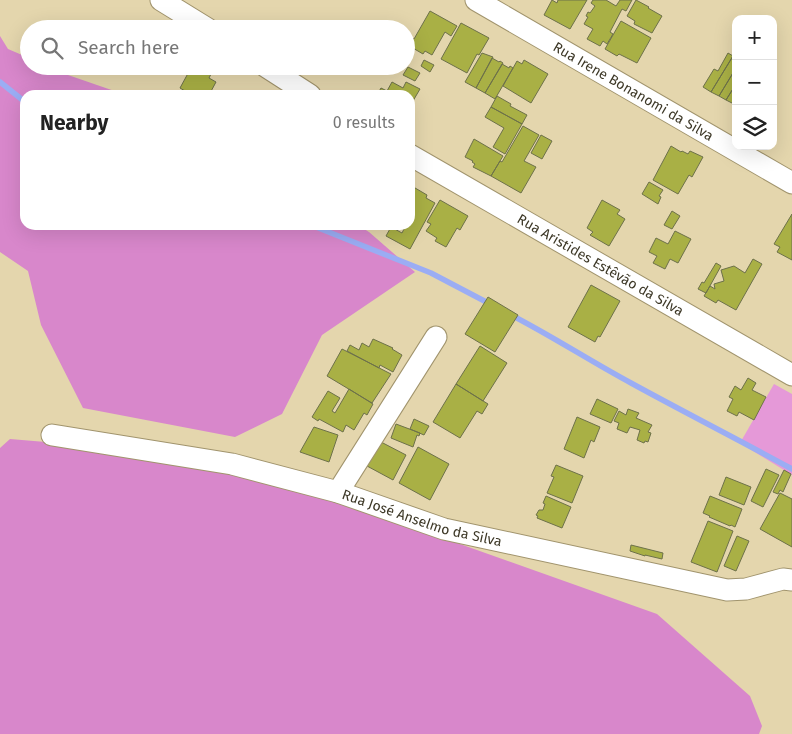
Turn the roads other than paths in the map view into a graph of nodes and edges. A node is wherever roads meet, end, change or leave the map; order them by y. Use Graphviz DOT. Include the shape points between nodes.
graph roads {
  1 [pos="160,0"];
  2 [pos="476,0"];
  3 [pos="193,20"];
  4 [pos="279,75"];
  5 [pos="302,90"];
  6 [pos="415,158"];
  7 [pos="792,183"];
  8 [pos="436,338"];
  9 [pos="792,375"];
  10 [pos="52,435"];
  11 [pos="338,492"];
  12 [pos="792,580"];
  1 -- 3 [label="street"];
  2 -- 7 [label="street, Rua Irene Bonanomi da Silva"];
  4 -- 5 [label="street"];
  6 -- 9 [label="street, Rua Aristides Estêvão da Silva"];
  8 -- 11 [label="street"];
  10 -- 11 [label="street, Rua José Anselmo da Silva" via="232,464"];
  11 -- 12 [label="street, Rua José Anselmo da Silva" via="444,529 727,590"];
}
